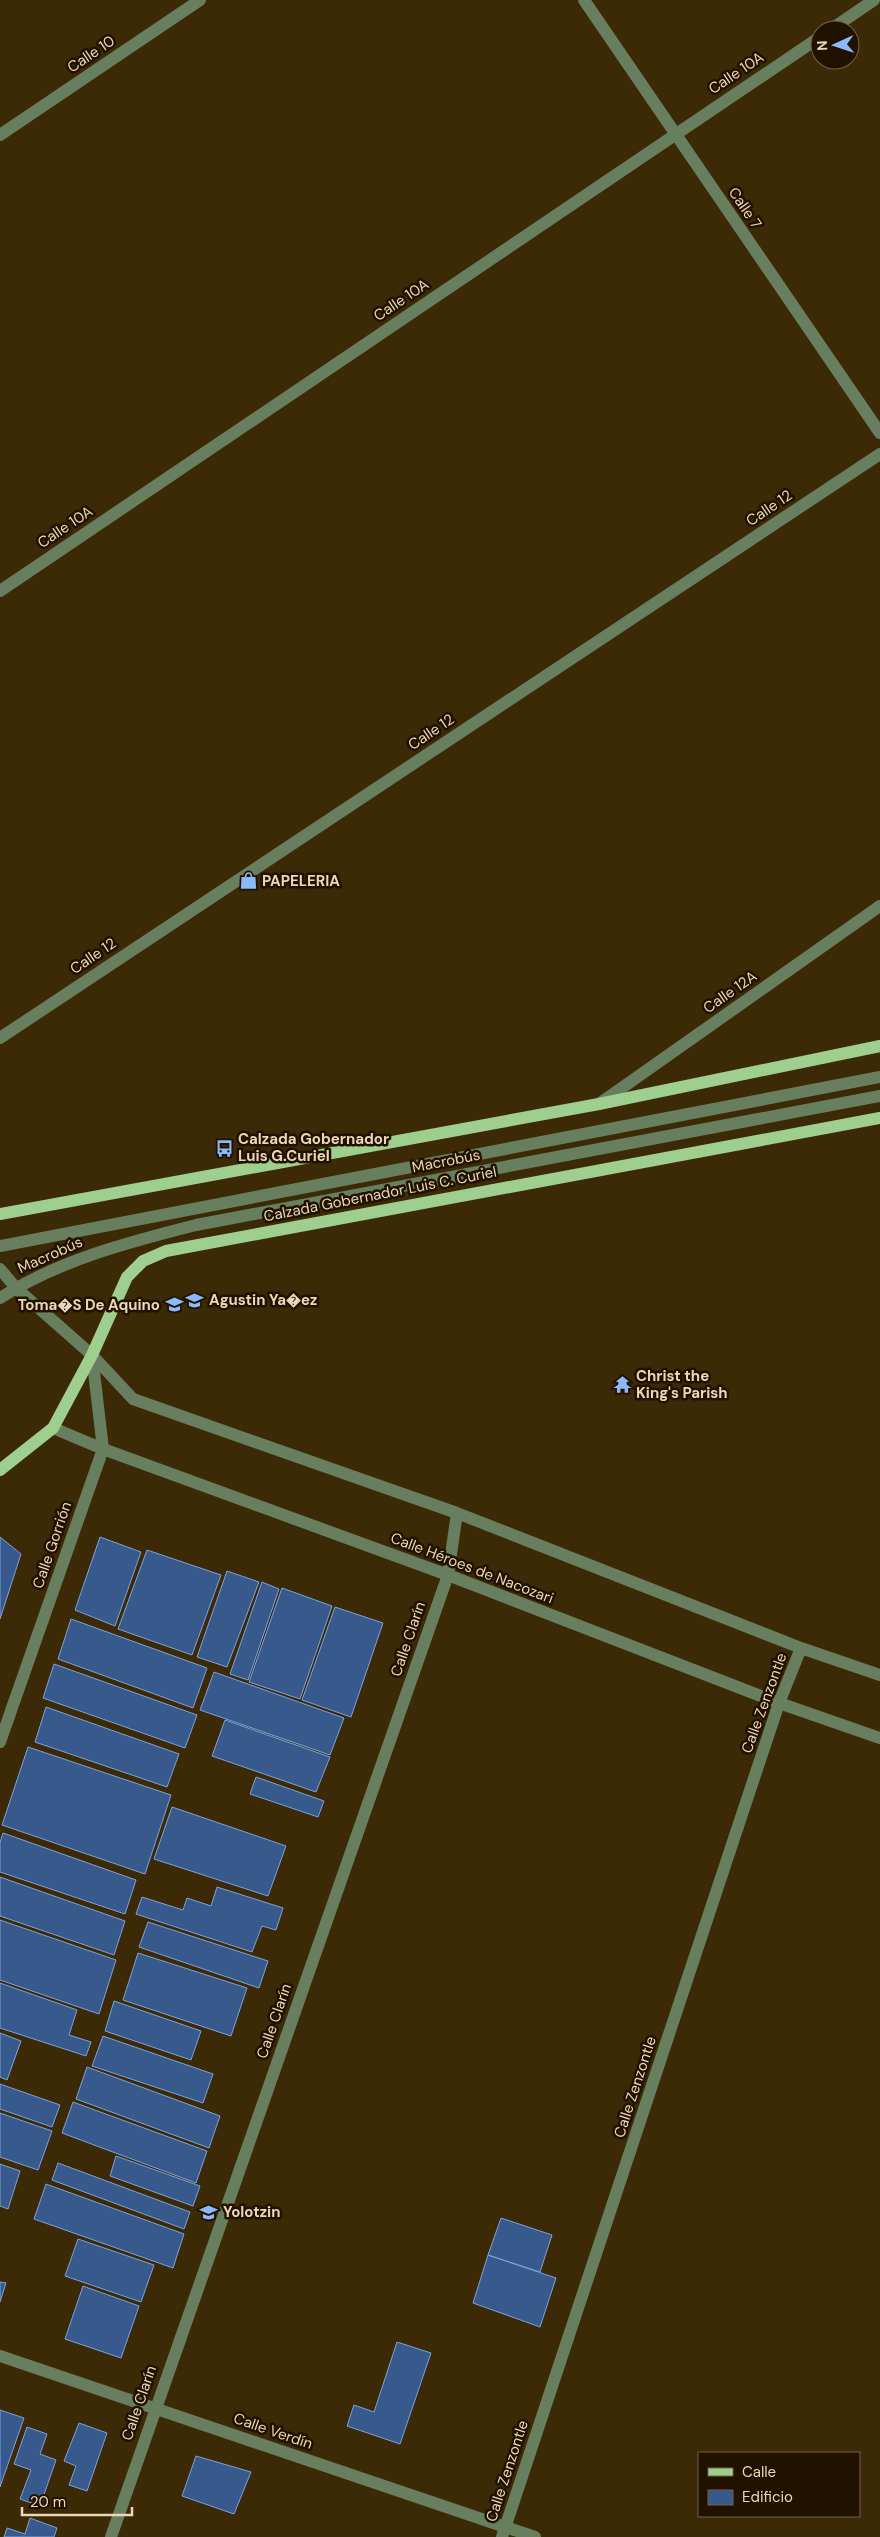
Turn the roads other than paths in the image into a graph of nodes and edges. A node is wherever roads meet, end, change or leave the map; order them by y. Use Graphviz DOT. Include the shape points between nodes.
graph roads {
  1 [pos="200,0"];
  2 [pos="584,0"];
  3 [pos="874,0"];
  4 [pos="845,20"];
  5 [pos="810,44"];
  6 [pos="675,134"];
  7 [pos="0,136"];
  8 [pos="880,433"];
  9 [pos="880,454"];
  10 [pos="0,591"];
  11 [pos="880,906"];
  12 [pos="0,1038"];
  13 [pos="880,1046"];
  14 [pos="880,1077"];
  15 [pos="880,1096"];
  16 [pos="599,1104"];
  17 [pos="880,1118"];
  18 [pos="0,1214"];
  19 [pos="0,1246"];
  20 [pos="0,1269"];
  21 [pos="16,1288"];
  22 [pos="0,1298"];
  23 [pos="92,1355"];
  24 [pos="53,1428"];
  25 [pos="103,1448"];
  26 [pos="0,1470"];
  27 [pos="457,1513"];
  28 [pos="448,1575"];
  29 [pos="801,1648"];
  30 [pos="880,1675"];
  31 [pos="779,1704"];
  32 [pos="880,1738"];
  33 [pos="0,1742"];
  34 [pos="0,2356"];
  35 [pos="154,2408"];
  36 [pos="504,2532"];
  37 [pos="111,2537"];
  38 [pos="535,2537"];
  1 -- 7 [label="street, Calle 10"];
  2 -- 6 [label="street, Calle 7"];
  3 -- 4 [label="street"];
  5 -- 6 [label="street, Calle 10A"];
  6 -- 8 [label="street, Calle 7"];
  6 -- 10 [label="street, Calle 10A"];
  9 -- 12 [label="street, Calle 12"];
  11 -- 16 [label="street, Calle 12A"];
  13 -- 16 [label="main road"];
  14 -- 19 [label="street, Macrobús"];
  15 -- 21 [label="street, Macrobús" via="196,1225 109,1248"];
  16 -- 18 [label="main road"];
  17 -- 23 [label="main road, Calzada Gobernador Luis C. Curiel" via="166,1251 143,1261 127,1277"];
  20 -- 21 [label="street"];
  21 -- 22 [label="street, Macrobús"];
  21 -- 23 [label="street"];
  23 -- 24 [label="main road, Calzada Gobernador Luis C. Curiel"];
  23 -- 25 [label="street, Calle Gorrión"];
  23 -- 27 [label="street" via="133,1399"];
  24 -- 25 [label="street, Calle Héroes de Nacozari"];
  24 -- 26 [label="main road, Calzada Gobernador Luis C. Curiel"];
  25 -- 28 [label="street, Calle Héroes de Nacozari"];
  25 -- 33 [label="street, Calle Gorrión"];
  27 -- 28 [label="street, Calle Clarín"];
  27 -- 29 [label="street"];
  28 -- 31 [label="street, Calle Héroes de Nacozari"];
  28 -- 35 [label="street, Calle Clarín"];
  29 -- 30 [label="street"];
  29 -- 31 [label="street, Calle Zenzontle"];
  31 -- 32 [label="street, Calle Héroes de Nacozari"];
  31 -- 36 [label="street, Calle Zenzontle"];
  34 -- 35 [label="street, Calle Verdín"];
  35 -- 36 [label="street, Calle Verdín"];
  35 -- 37 [label="street, Calle Clarín"];
  36 -- 38 [label="street, Calle Verdín"];
}
